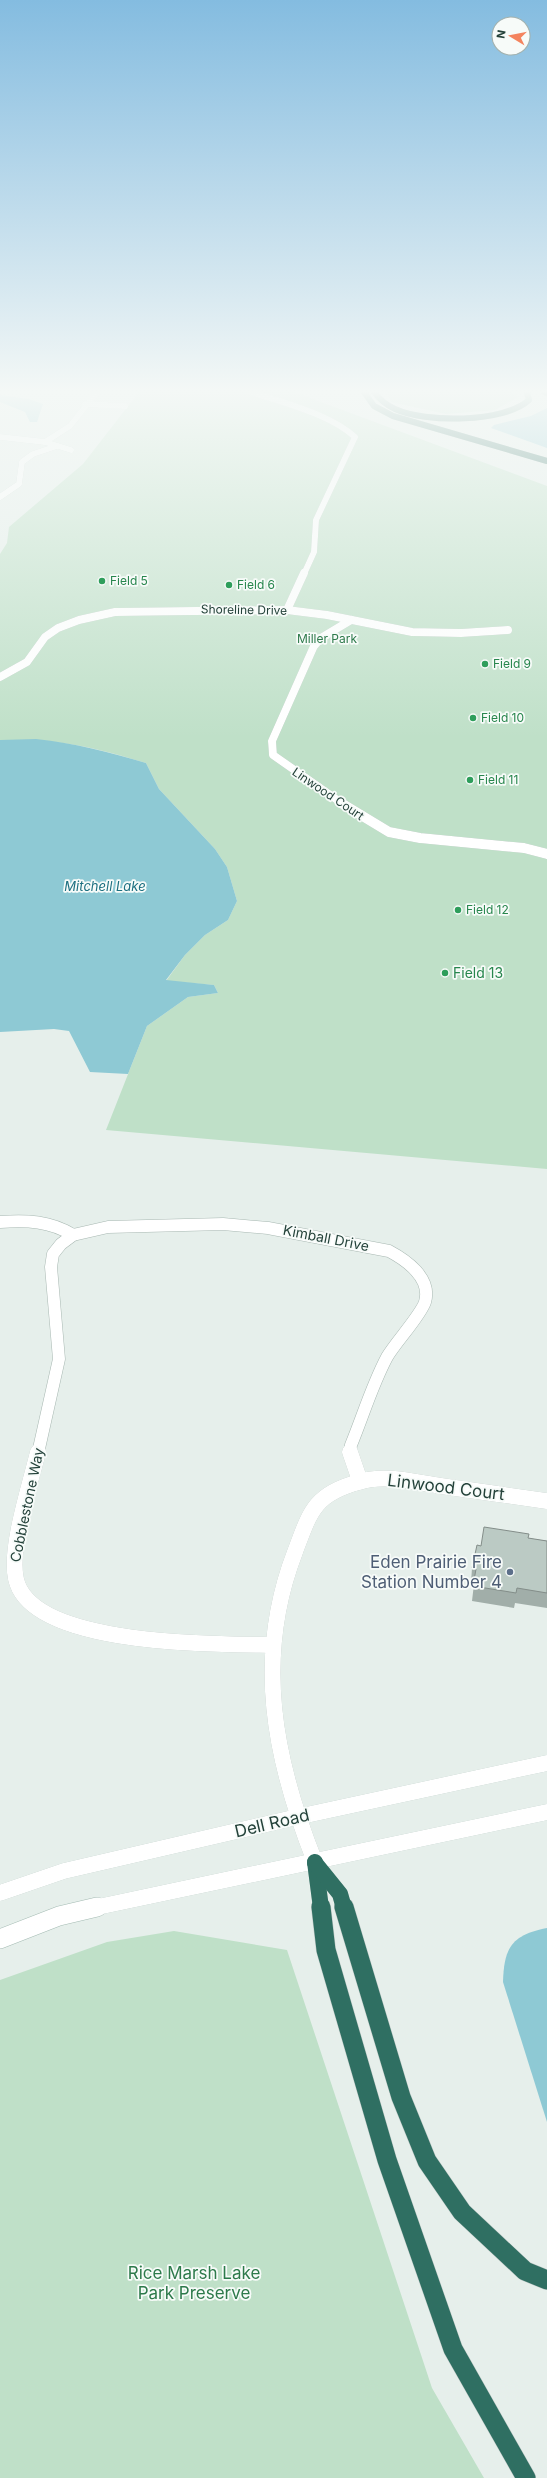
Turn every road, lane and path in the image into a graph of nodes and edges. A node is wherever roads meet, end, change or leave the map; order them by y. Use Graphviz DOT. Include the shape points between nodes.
graph roads {
  1 [pos="322,508"];
  2 [pos="287,610"];
  3 [pos="351,620"];
  4 [pos="508,630"];
  5 [pos="0,677"];
  6 [pos="547,854"];
  7 [pos="0,1222"];
  8 [pos="74,1235"];
  9 [pos="360,1481"];
  10 [pos="547,1501"];
  11 [pos="273,1645"];
  12 [pos="547,1763"];
  13 [pos="547,1812"];
  14 [pos="297,1817"];
  15 [pos="315,1862"];
  16 [pos="0,1893"];
  17 [pos="0,1939"];
  18 [pos="547,2280"];
  19 [pos="526,2478"];
  1 -- 2 [label="street" via="316,520 314,552"];
  2 -- 3 [label="street, Shoreline Drive"];
  2 -- 5 [label="street, Shoreline Drive" via="132,611 91,616 51,632 27,662"];
  3 -- 4 [label="street, Shoreline Drive" via="430,633"];
  3 -- 6 [label="street, Linwood Court" via="321,638 314,646 272,741 273,755 368,821 389,832 420,838 524,848"];
  7 -- 8 [label="street" via="46,1222"];
  8 -- 9 [label="street, Kimball Drive" via="108,1227 246,1225 368,1246 388,1251 406,1260 418,1273 425,1287 425,1302 387,1357 351,1445 350,1455"];
  8 -- 11 [label="street, Cobblestone Way" via="61,1244 53,1254 51,1267 59,1359 15,1552 13,1571 19,1589 31,1604 48,1616 104,1632 156,1639"];
  9 -- 10 [label="street, Linwood Court" via="398,1479"];
  9 -- 11 [label="street, Linwood Court" via="328,1494 310,1512 283,1583"];
  11 -- 14 [label="street, Linwood Court" via="271,1682 277,1736"];
  12 -- 14 [label="street, Dell Road"];
  13 -- 15 [label="street"];
  14 -- 15 [label="street, Linwood Court"];
  14 -- 16 [label="street, Dell Road" via="64,1871"];
  15 -- 17 [label="street" via="135,1897 59,1916"];
  15 -- 18 [label="highway" via="340,1894 401,2097 426,2161 462,2212 525,2271"];
  15 -- 19 [label="highway" via="326,1950 387,2160 453,2348"];
}
